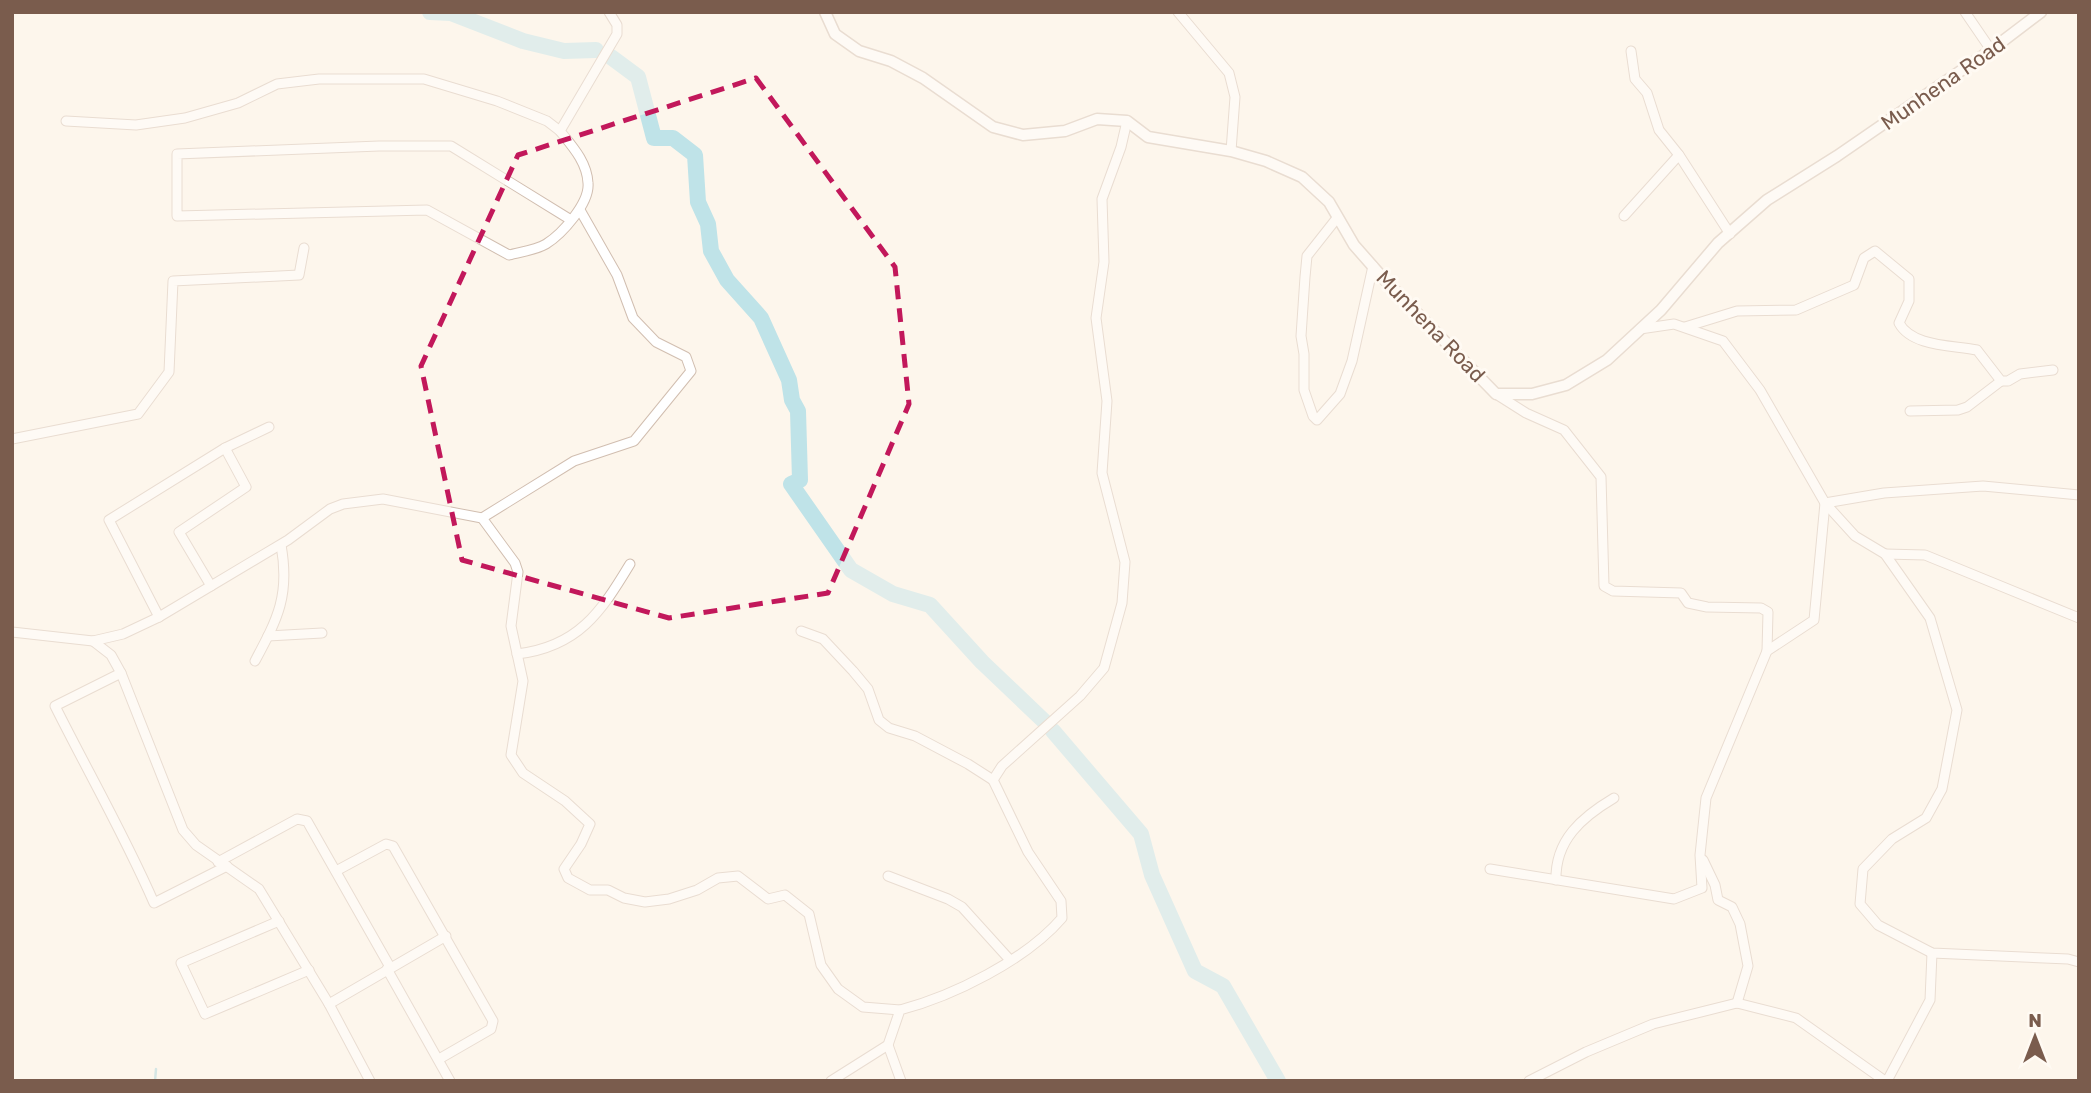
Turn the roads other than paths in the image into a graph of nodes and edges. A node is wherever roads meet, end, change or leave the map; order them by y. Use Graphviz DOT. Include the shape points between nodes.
graph roads {
  1 [pos="609,12"];
  2 [pos="825,12"];
  3 [pos="1178,12"];
  4 [pos="1965,12"];
  5 [pos="2041,12"];
  6 [pos="1991,50"];
  7 [pos="1631,51"];
  8 [pos="66,121"];
  9 [pos="1127,121"];
  10 [pos="560,131"];
  11 [pos="1230,151"];
  12 [pos="1679,155"];
  13 [pos="580,211"];
  14 [pos="1624,216"];
  15 [pos="1337,218"];
  16 [pos="571,220"];
  17 [pos="1730,234"];
  18 [pos="304,248"];
  19 [pos="1373,266"];
  20 [pos="1685,327"];
  21 [pos="1640,329"];
  22 [pos="2053,370"];
  23 [pos="2001,381"];
  24 [pos="1496,394"];
  25 [pos="1910,411"];
  26 [pos="269,427"];
  27 [pos="12,439"];
  28 [pos="225,448"];
  29 [pos="2079,495"];
  30 [pos="1825,503"];
  31 [pos="482,517"];
  32 [pos="281,545"];
  33 [pos="1885,554"];
  34 [pos="630,564"];
  35 [pos="211,586"];
  36 [pos="159,617"];
  37 [pos="2079,618"];
  38 [pos="801,631"];
  39 [pos="12,632"];
  40 [pos="322,633"];
  41 [pos="268,636"];
  42 [pos="93,640"];
  43 [pos="1767,651"];
  44 [pos="517,654"];
  45 [pos="255,661"];
  46 [pos="121,673"];
  47 [pos="993,780"];
  48 [pos="1614,798"];
  49 [pos="1700,855"];
  50 [pos="223,864"];
  51 [pos="1490,869"];
  52 [pos="336,872"];
  53 [pos="888,876"];
  54 [pos="1556,880"];
  55 [pos="279,921"];
  56 [pos="446,936"];
  57 [pos="1932,953"];
  58 [pos="1010,960"];
  59 [pos="2079,961"];
  60 [pos="388,968"];
  61 [pos="309,970"];
  62 [pos="1737,1003"];
  63 [pos="328,1004"];
  64 [pos="900,1010"];
  65 [pos="888,1045"];
  66 [pos="439,1059"];
  67 [pos="370,1081"];
  68 [pos="450,1081"];
  69 [pos="831,1081"];
  70 [pos="901,1081"];
  71 [pos="1529,1081"];
  72 [pos="1886,1081"];
  1 -- 10 [label="street" via="617,34"];
  2 -- 9 [label="street" via="835,34 859,51 923,78 993,127 1023,135 1065,131 1097,119"];
  3 -- 11 [label="street" via="1229,73 1235,97"];
  4 -- 6 [label="street"];
  5 -- 6 [label="street, Munhena Road"];
  6 -- 17 [label="street, Munhena Road" via="1767,201"];
  7 -- 12 [label="street" via="1635,79 1647,93 1659,130"];
  8 -- 10 [label="street" via="136,125 185,118 238,103 277,84 319,79 424,79 497,101"];
  9 -- 11 [label="street, Munhena Road" via="1147,137"];
  9 -- 47 [label="street" via="1102,199 1104,262 1096,318 1108,401 1102,473 1125,562 1122,603 1104,668"];
  10 -- 13 [label="street" via="580,157 589,184"];
  11 -- 15 [label="street, Munhena Road" via="1302,177 1329,202"];
  12 -- 14 [label="street"];
  12 -- 17 [label="street"];
  13 -- 16 [label="street"];
  13 -- 31 [label="street" via="617,275 633,318 656,342 686,358 691,370 634,441 574,461"];
  15 -- 19 [label="street, Munhena Road"];
  15 -- 19 [label="street" via="1307,256 1301,336 1304,390 1317,420 1340,394 1353,361"];
  16 -- 16 [label="street" via="450,146 177,154 177,216 427,210 509,255 545,244"];
  17 -- 21 [label="street, Munhena Road"];
  18 -- 27 [label="street" via="299,275 173,281 169,372 138,414"];
  19 -- 24 [label="street, Munhena Road"];
  20 -- 21 [label="street"];
  20 -- 23 [label="street" via="1737,311 1796,310 1854,285 1864,258 1875,251 1909,279 1909,301 1899,323 1904,331 1934,345 1977,349"];
  20 -- 30 [label="street" via="1723,341 1760,390"];
  21 -- 24 [label="street, Munhena Road" via="1607,360 1566,384 1532,394"];
  22 -- 23 [label="street"];
  23 -- 25 [label="street" via="1958,410"];
  24 -- 43 [label="street" via="1564,430 1601,477 1604,586 1613,591 1681,593 1688,603 1707,607 1761,608 1768,612"];
  26 -- 28 [label="street"];
  28 -- 35 [label="street" via="246,487 179,532"];
  28 -- 36 [label="street" via="108,520"];
  29 -- 30 [label="street" via="1983,486 1884,493"];
  30 -- 33 [label="street" via="1855,536"];
  30 -- 43 [label="street" via="1814,620"];
  31 -- 32 [label="street" via="383,499 343,503"];
  31 -- 44 [label="street" via="518,572 511,626"];
  32 -- 35 [label="street"];
  32 -- 41 [label="street" via="283,596"];
  33 -- 37 [label="street" via="1925,555"];
  33 -- 57 [label="street" via="1930,618 1957,709 1942,789 1927,818 1892,839 1863,869 1860,904 1878,925"];
  34 -- 44 [label="street" via="606,604 586,625 556,645"];
  35 -- 36 [label="street"];
  36 -- 42 [label="street" via="123,634"];
  38 -- 47 [label="street" via="823,639 853,671 888,728 915,736"];
  39 -- 42 [label="street"];
  40 -- 41 [label="street"];
  41 -- 45 [label="street"];
  42 -- 46 [label="street" via="111,655"];
  43 -- 49 [label="street" via="1706,798"];
  44 -- 64 [label="street" via="523,681 510,755 523,773 590,824 564,869 568,877 590,890 608,890 645,902 738,876 768,899 785,895 809,914 821,965 838,989 863,1007"];
  46 -- 50 [label="street" via="183,830"];
  46 -- 50 [label="street" via="55,706 154,903"];
  47 -- 58 [label="street" via="1028,852 1061,901 1062,918 1048,935"];
  48 -- 54 [label="street" via="1590,813 1571,833 1556,861"];
  49 -- 54 [label="street" via="1702,888 1674,899"];
  49 -- 62 [label="street" via="1716,885 1718,900 1732,907 1740,924 1748,966"];
  50 -- 52 [label="street" via="297,818 307,821"];
  50 -- 55 [label="street" via="259,889"];
  51 -- 54 [label="street"];
  52 -- 56 [label="street" via="387,844 393,846"];
  52 -- 60 [label="street"];
  53 -- 58 [label="street" via="962,907"];
  55 -- 61 [label="street"];
  55 -- 61 [label="street" via="181,963 205,1014"];
  56 -- 60 [label="street"];
  56 -- 66 [label="street" via="493,1021 491,1029"];
  57 -- 59 [label="street"];
  57 -- 72 [label="street" via="1930,1000"];
  58 -- 64 [label="street" via="936,1000"];
  60 -- 63 [label="street"];
  60 -- 66 [label="street"];
  61 -- 63 [label="street"];
  62 -- 71 [label="street" via="1653,1024"];
  62 -- 72 [label="street" via="1796,1018"];
  63 -- 67 [label="street"];
  64 -- 65 [label="street"];
  65 -- 69 [label="street"];
  65 -- 70 [label="street"];
  66 -- 68 [label="street"];
}
